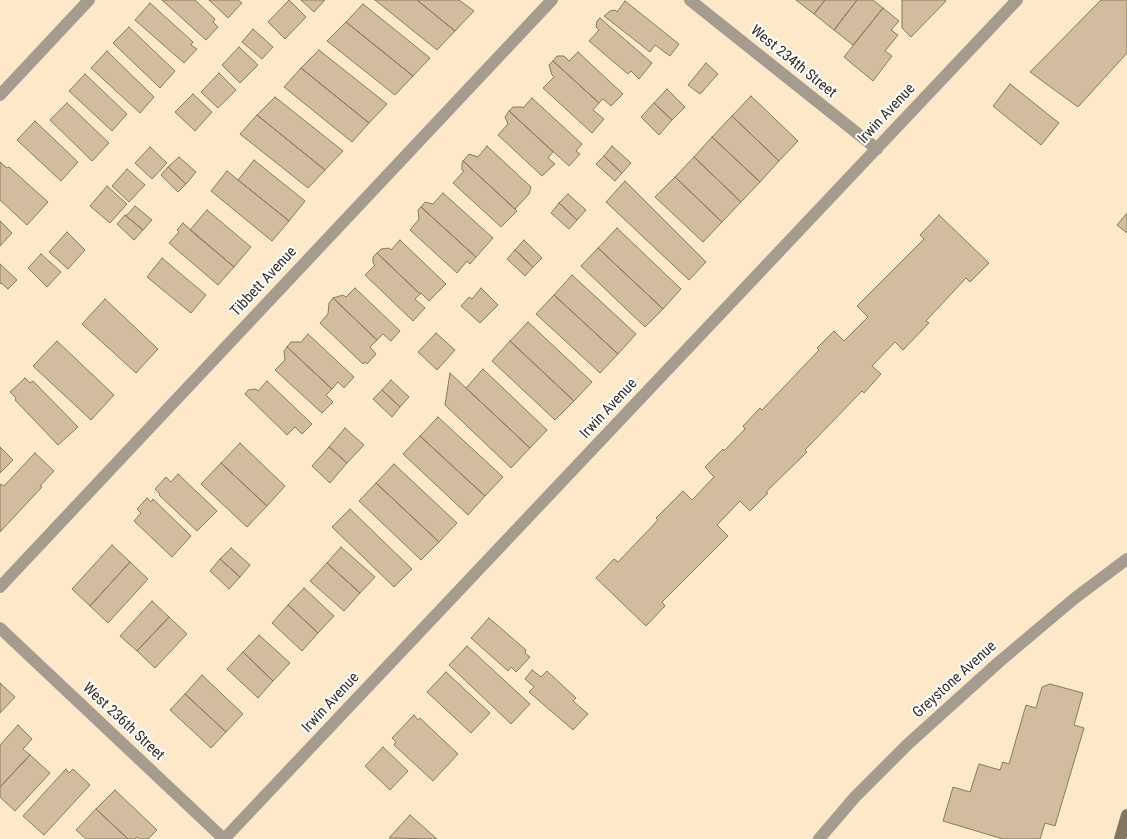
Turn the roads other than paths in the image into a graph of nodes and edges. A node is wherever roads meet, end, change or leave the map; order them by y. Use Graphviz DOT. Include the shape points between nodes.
graph roads {
  1 [pos="89,0"];
  2 [pos="552,0"];
  3 [pos="690,0"];
  4 [pos="1016,0"];
  5 [pos="0,95"];
  6 [pos="877,149"];
  7 [pos="1127,559"];
  8 [pos="0,587"];
  9 [pos="0,628"];
  10 [pos="1127,815"];
  11 [pos="224,839"];
  12 [pos="819,839"];
  13 [pos="1120,839"];
  1 -- 5 [label="street"];
  2 -- 8 [label="street, Tibbett Avenue"];
  3 -- 6 [label="street, West 234th Street"];
  4 -- 6 [label="street, Irwin Avenue"];
  6 -- 11 [label="street, Irwin Avenue"];
  7 -- 12 [label="street, Greystone Avenue" via="1075,598 915,737"];
  9 -- 11 [label="street, West 236th Street"];
  10 -- 13 [label="main road"];
}
